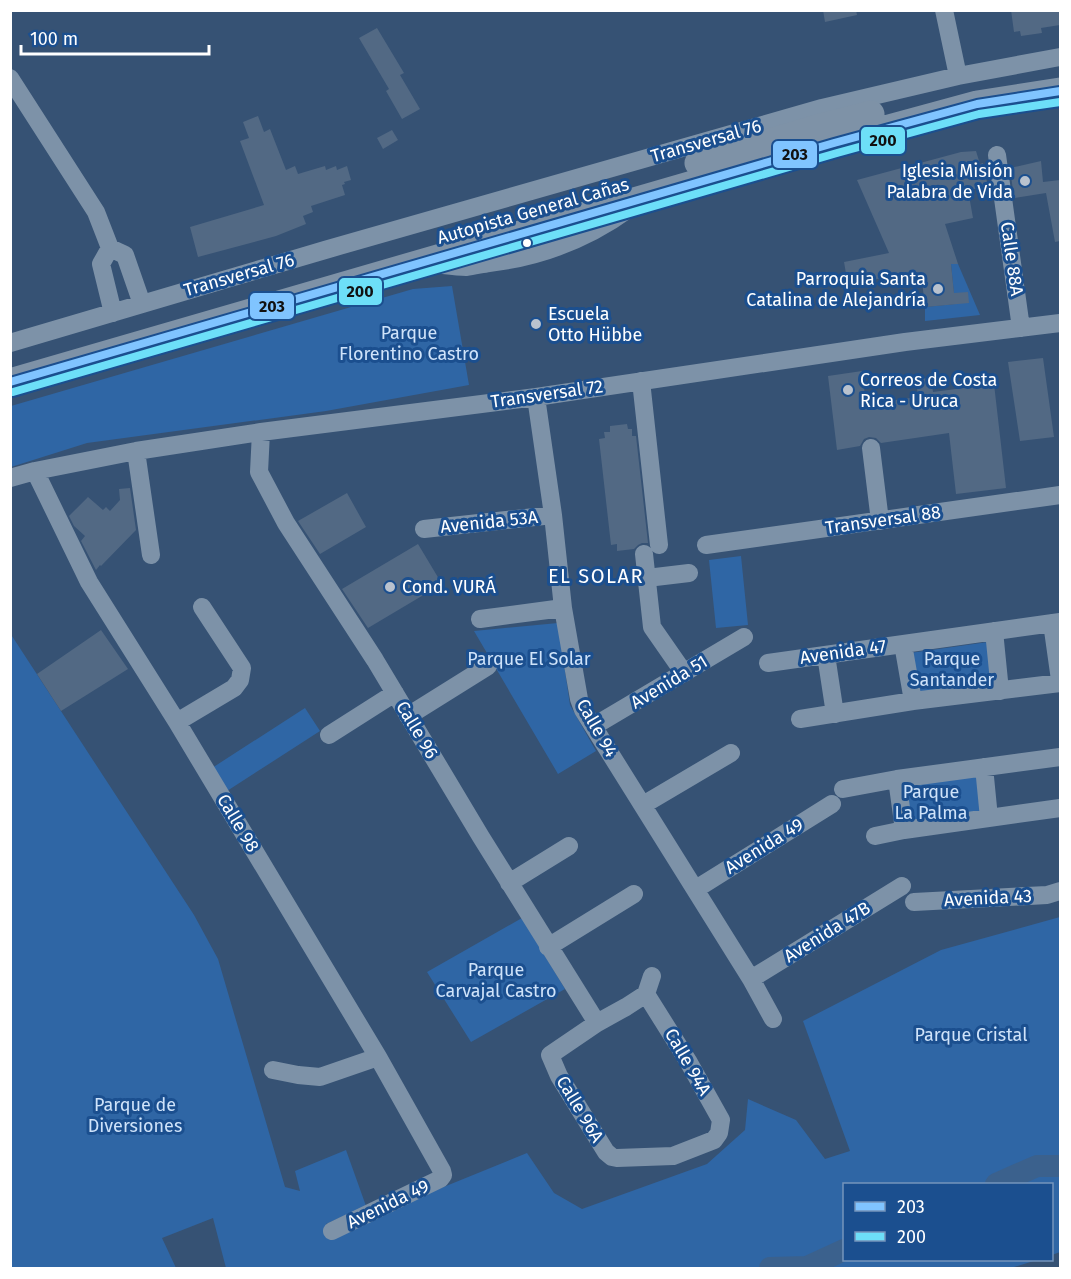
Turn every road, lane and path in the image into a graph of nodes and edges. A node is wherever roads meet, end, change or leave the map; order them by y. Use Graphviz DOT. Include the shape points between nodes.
graph roads {
  1 [pos="944,10"];
  2 [pos="1060,57"];
  3 [pos="1060,75"];
  4 [pos="958,76"];
  5 [pos="10,78"];
  6 [pos="1060,91"];
  7 [pos="997,155"];
  8 [pos="110,248"];
  9 [pos="142,304"];
  10 [pos="113,313"];
  11 [pos="1060,323"];
  12 [pos="1021,328"];
  13 [pos="10,343"];
  14 [pos="10,363"];
  15 [pos="641,381"];
  16 [pos="10,382"];
  17 [pos="536,397"];
  18 [pos="261,432"];
  19 [pos="871,448"];
  20 [pos="136,451"];
  21 [pos="35,471"];
  22 [pos="10,478"];
  23 [pos="1060,495"];
  24 [pos="553,515"];
  25 [pos="880,520"];
  26 [pos="424,529"];
  27 [pos="706,545"];
  28 [pos="151,555"];
  29 [pos="689,573"];
  30 [pos="647,578"];
  31 [pos="202,607"];
  32 [pos="563,608"];
  33 [pos="480,619"];
  34 [pos="1056,623"];
  35 [pos="994,631"];
  36 [pos="744,637"];
  37 [pos="903,644"];
  38 [pos="826,655"];
  39 [pos="768,663"];
  40 [pos="488,666"];
  41 [pos="684,673"];
  42 [pos="1060,682"];
  43 [pos="1000,691"];
  44 [pos="395,693"];
  45 [pos="913,701"];
  46 [pos="835,714"];
  47 [pos="408,716"];
  48 [pos="800,719"];
  49 [pos="177,722"];
  50 [pos="594,726"];
  51 [pos="329,735"];
  52 [pos="731,753"];
  53 [pos="1060,757"];
  54 [pos="984,767"];
  55 [pos="897,779"];
  56 [pos="843,789"];
  57 [pos="832,804"];
  58 [pos="643,805"];
  59 [pos="1060,808"];
  60 [pos="989,818"];
  61 [pos="904,830"];
  62 [pos="875,836"];
  63 [pos="569,846"];
  64 [pos="509,883"];
  65 [pos="902,886"];
  66 [pos="696,889"];
  67 [pos="1060,891"];
  68 [pos="634,894"];
  69 [pos="914,902"];
  70 [pos="548,947"];
  71 [pos="652,976"];
  72 [pos="751,979"];
  73 [pos="646,994"];
  74 [pos="773,1019"];
  75 [pos="597,1023"];
  76 [pos="378,1057"];
  77 [pos="273,1070"];
  78 [pos="617,1158"];
  79 [pos="443,1175"];
  80 [pos="332,1231"];
  1 -- 4 [label="street"];
  2 -- 4 [label="street, Transversal 76"];
  3 -- 14 [label="highway, Autopista General Cañas" via="975,88 824,126"];
  4 -- 9 [label="street, Transversal 76" via="822,108"];
  5 -- 8 [label="street" via="96,212"];
  6 -- 16 [label="highway, Autopista General Cañas" via="977,104 823,146"];
  7 -- 12 [label="street, Calle 88A"];
  8 -- 9 [label="street" via="125,255"];
  8 -- 10 [label="street" via="101,264"];
  9 -- 10 [label="street, Transversal 76"];
  10 -- 13 [label="street, Transversal 76"];
  11 -- 12 [label="street, Transversal 72"];
  12 -- 15 [label="street, Transversal 72"];
  15 -- 17 [label="street, Transversal 72"];
  15 -- 30 [label="street" via="652,549"];
  17 -- 18 [label="street, Transversal 72"];
  17 -- 24 [label="street, Calle 94"];
  18 -- 20 [label="street, Transversal 72"];
  18 -- 44 [label="street, Calle 96" via="259,472 286,523"];
  19 -- 25 [label="street"];
  20 -- 21 [label="street, Transversal 72"];
  20 -- 28 [label="street"];
  21 -- 22 [label="street, Transversal 72"];
  21 -- 49 [label="street, Calle 98" via="89,582"];
  23 -- 25 [label="street, Transversal 88"];
  24 -- 26 [label="street, Avenida 53A"];
  24 -- 32 [label="street, Calle 94"];
  25 -- 27 [label="street, Transversal 88"];
  29 -- 30 [label="street"];
  30 -- 41 [label="street" via="652,627"];
  31 -- 49 [label="street" via="242,668 240,680 234,688"];
  32 -- 33 [label="street"];
  32 -- 50 [label="street, Calle 94" via="579,699"];
  34 -- 35 [label="street, Avenida 47"];
  34 -- 42 [label="street"];
  35 -- 37 [label="street, Avenida 47"];
  35 -- 43 [label="street"];
  36 -- 41 [label="street, Avenida 51"];
  37 -- 38 [label="street, Avenida 47"];
  37 -- 45 [label="street"];
  38 -- 39 [label="street, Avenida 47"];
  38 -- 46 [label="street"];
  40 -- 47 [label="street"];
  41 -- 50 [label="street, Avenida 51"];
  42 -- 43 [label="street"];
  43 -- 45 [label="street"];
  44 -- 47 [label="street, Calle 96"];
  44 -- 51 [label="street"];
  45 -- 46 [label="street"];
  46 -- 48 [label="street"];
  47 -- 64 [label="street, Calle 96"];
  49 -- 76 [label="street, Calle 98"];
  50 -- 58 [label="street, Calle 94"];
  52 -- 58 [label="street"];
  53 -- 54 [label="street"];
  54 -- 55 [label="street"];
  54 -- 60 [label="street"];
  55 -- 56 [label="street"];
  55 -- 61 [label="street"];
  57 -- 66 [label="street, Avenida 49"];
  58 -- 66 [label="street, Calle 94"];
  59 -- 60 [label="street"];
  60 -- 61 [label="street"];
  61 -- 62 [label="street"];
  63 -- 64 [label="street"];
  64 -- 70 [label="street, Calle 96"];
  65 -- 72 [label="street, Avenida 47B"];
  66 -- 72 [label="street, Calle 94"];
  67 -- 69 [label="street, Avenida 43" via="1047,895"];
  68 -- 70 [label="street"];
  70 -- 75 [label="street, Calle 96"];
  71 -- 73 [label="street"];
  72 -- 74 [label="street, Calle 94"];
  73 -- 75 [label="street"];
  73 -- 78 [label="street, Calle 94A" via="721,1120 719,1132 714,1140 673,1156"];
  75 -- 78 [label="street, Calle 96A" via="543,1054 606,1152"];
  76 -- 77 [label="street" via="320,1077"];
  76 -- 79 [label="street, Calle 98"];
  79 -- 80 [label="street, Avenida 49"];
}
